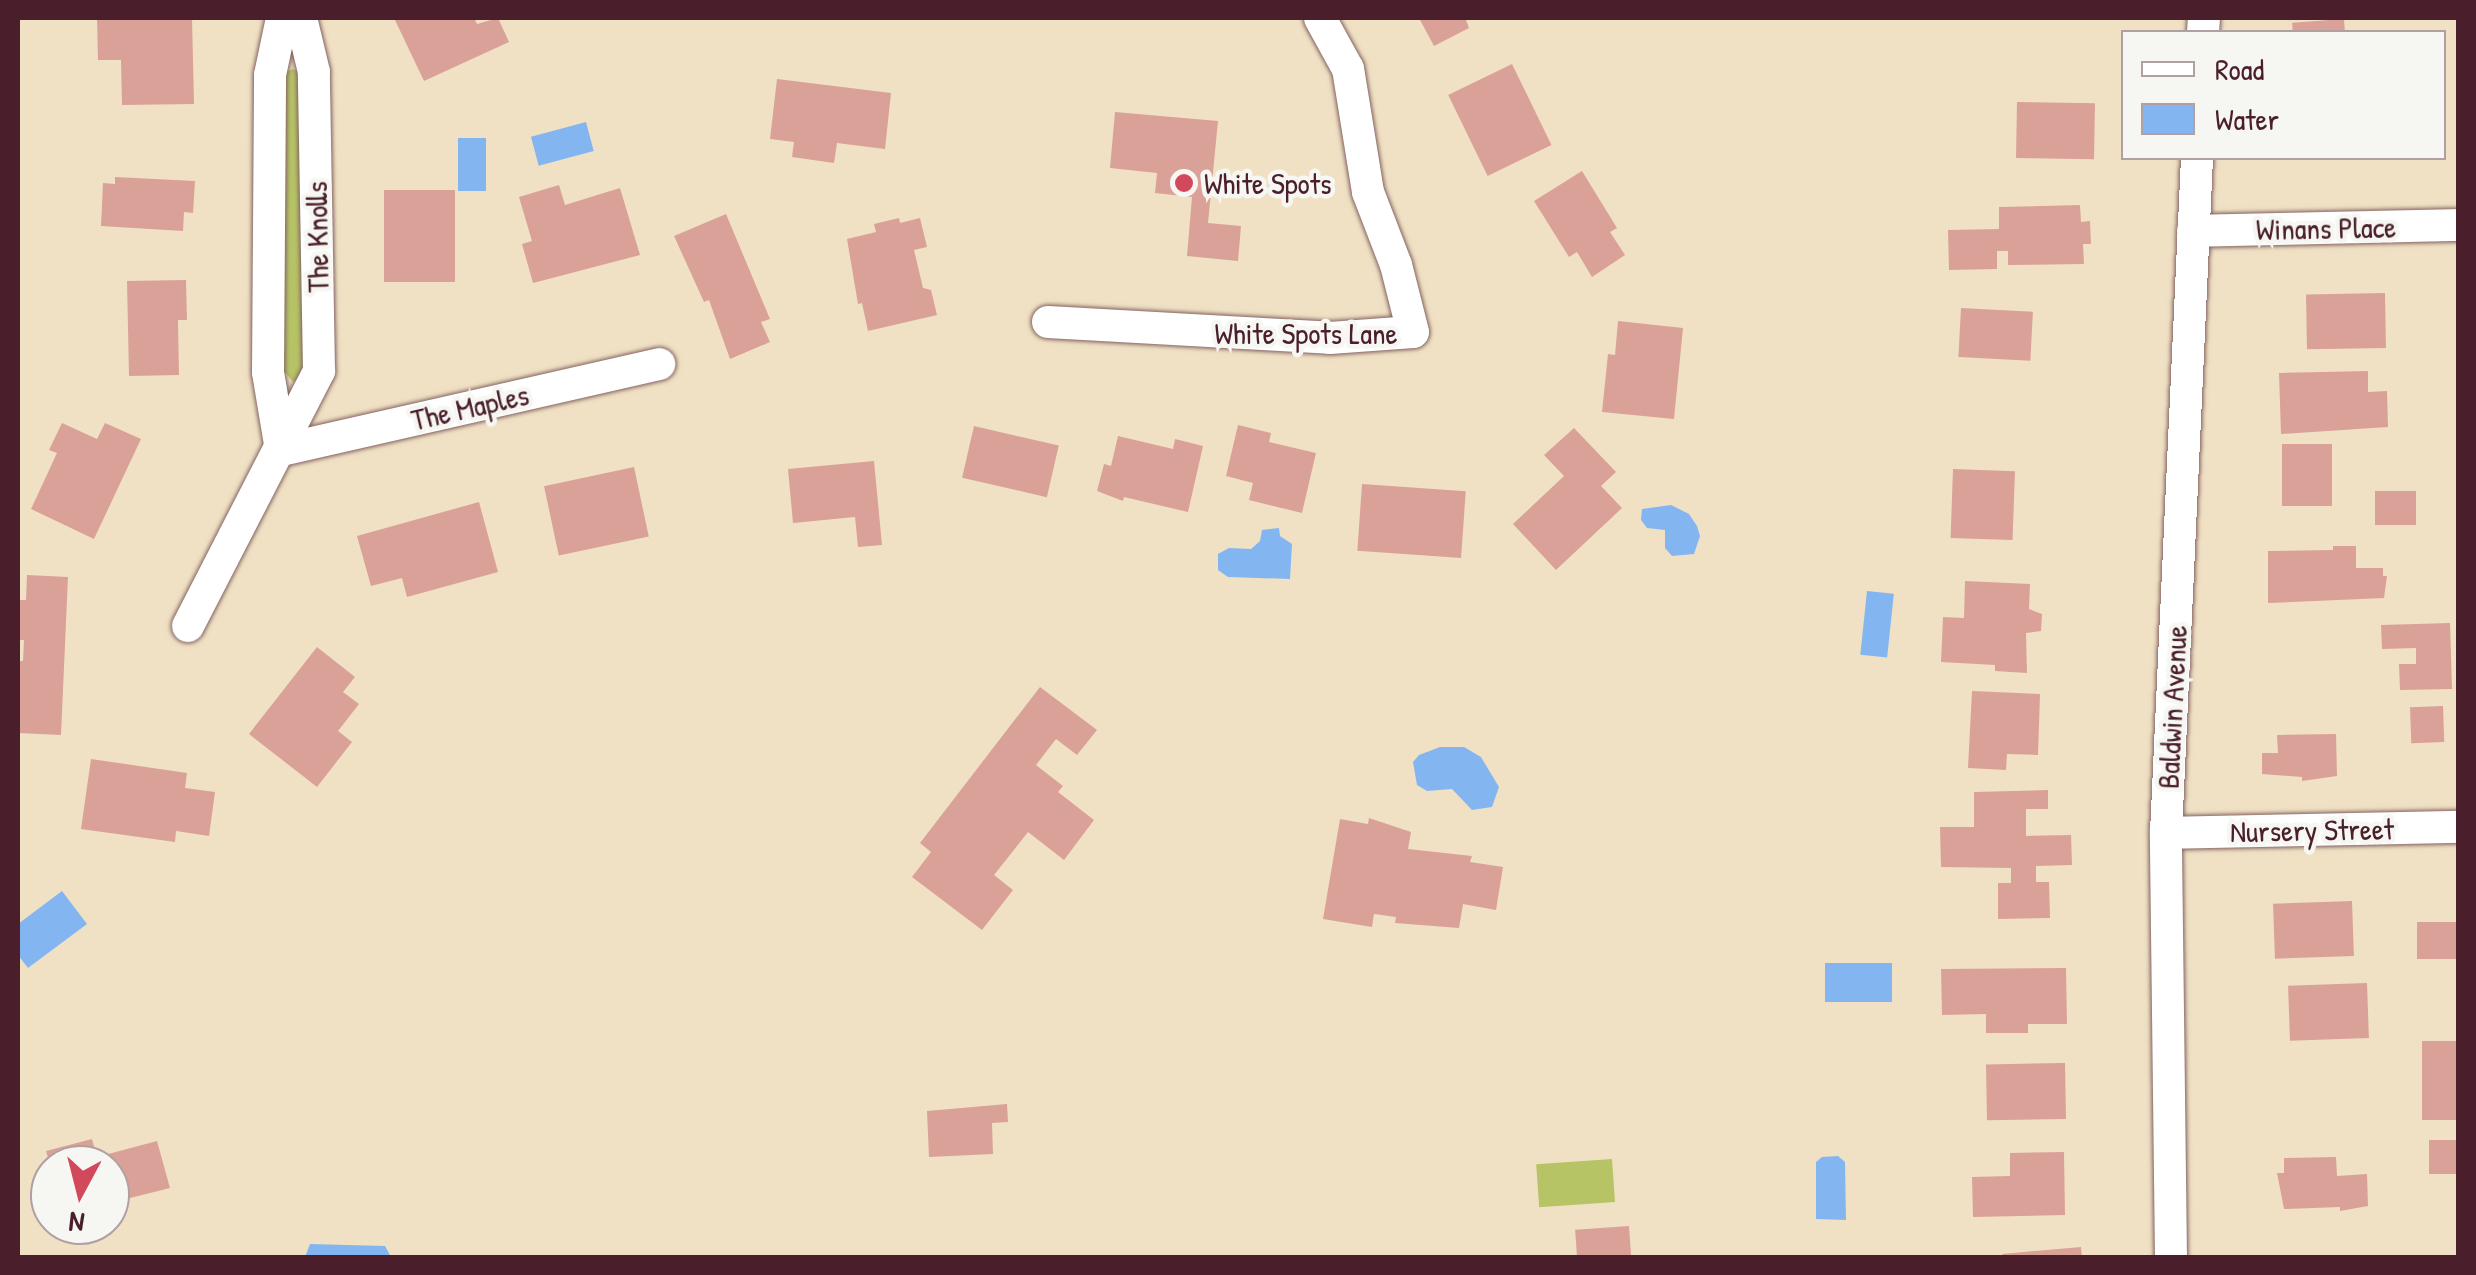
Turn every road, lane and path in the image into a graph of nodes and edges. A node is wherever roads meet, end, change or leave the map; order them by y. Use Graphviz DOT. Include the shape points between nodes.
graph roads {
  1 [pos="282,18"];
  2 [pos="301,18"];
  3 [pos="1320,18"];
  4 [pos="2197,160"];
  5 [pos="2458,225"];
  6 [pos="2193,231"];
  7 [pos="1048,322"];
  8 [pos="659,364"];
  9 [pos="282,450"];
  10 [pos="188,626"];
  11 [pos="2458,827"];
  12 [pos="2166,833"];
  13 [pos="2171,1258"];
  1 -- 9 [label="street, The Knolls" via="270,75 268,352"];
  2 -- 9 [label="street, The Knolls" via="314,72 319,371"];
  3 -- 7 [label="street, White Spots Lane" via="1348,68 1368,192 1413,332 1330,338"];
  4 -- 6 [label="street, Baldwin Avenue"];
  5 -- 6 [label="street, Winans Place"];
  6 -- 12 [label="street, Baldwin Avenue"];
  8 -- 9 [label="street, The Maples"];
  9 -- 10 [label="street, The Knolls"];
  11 -- 12 [label="street, Nursery Street"];
  12 -- 13 [label="street, Baldwin Avenue"];
}
